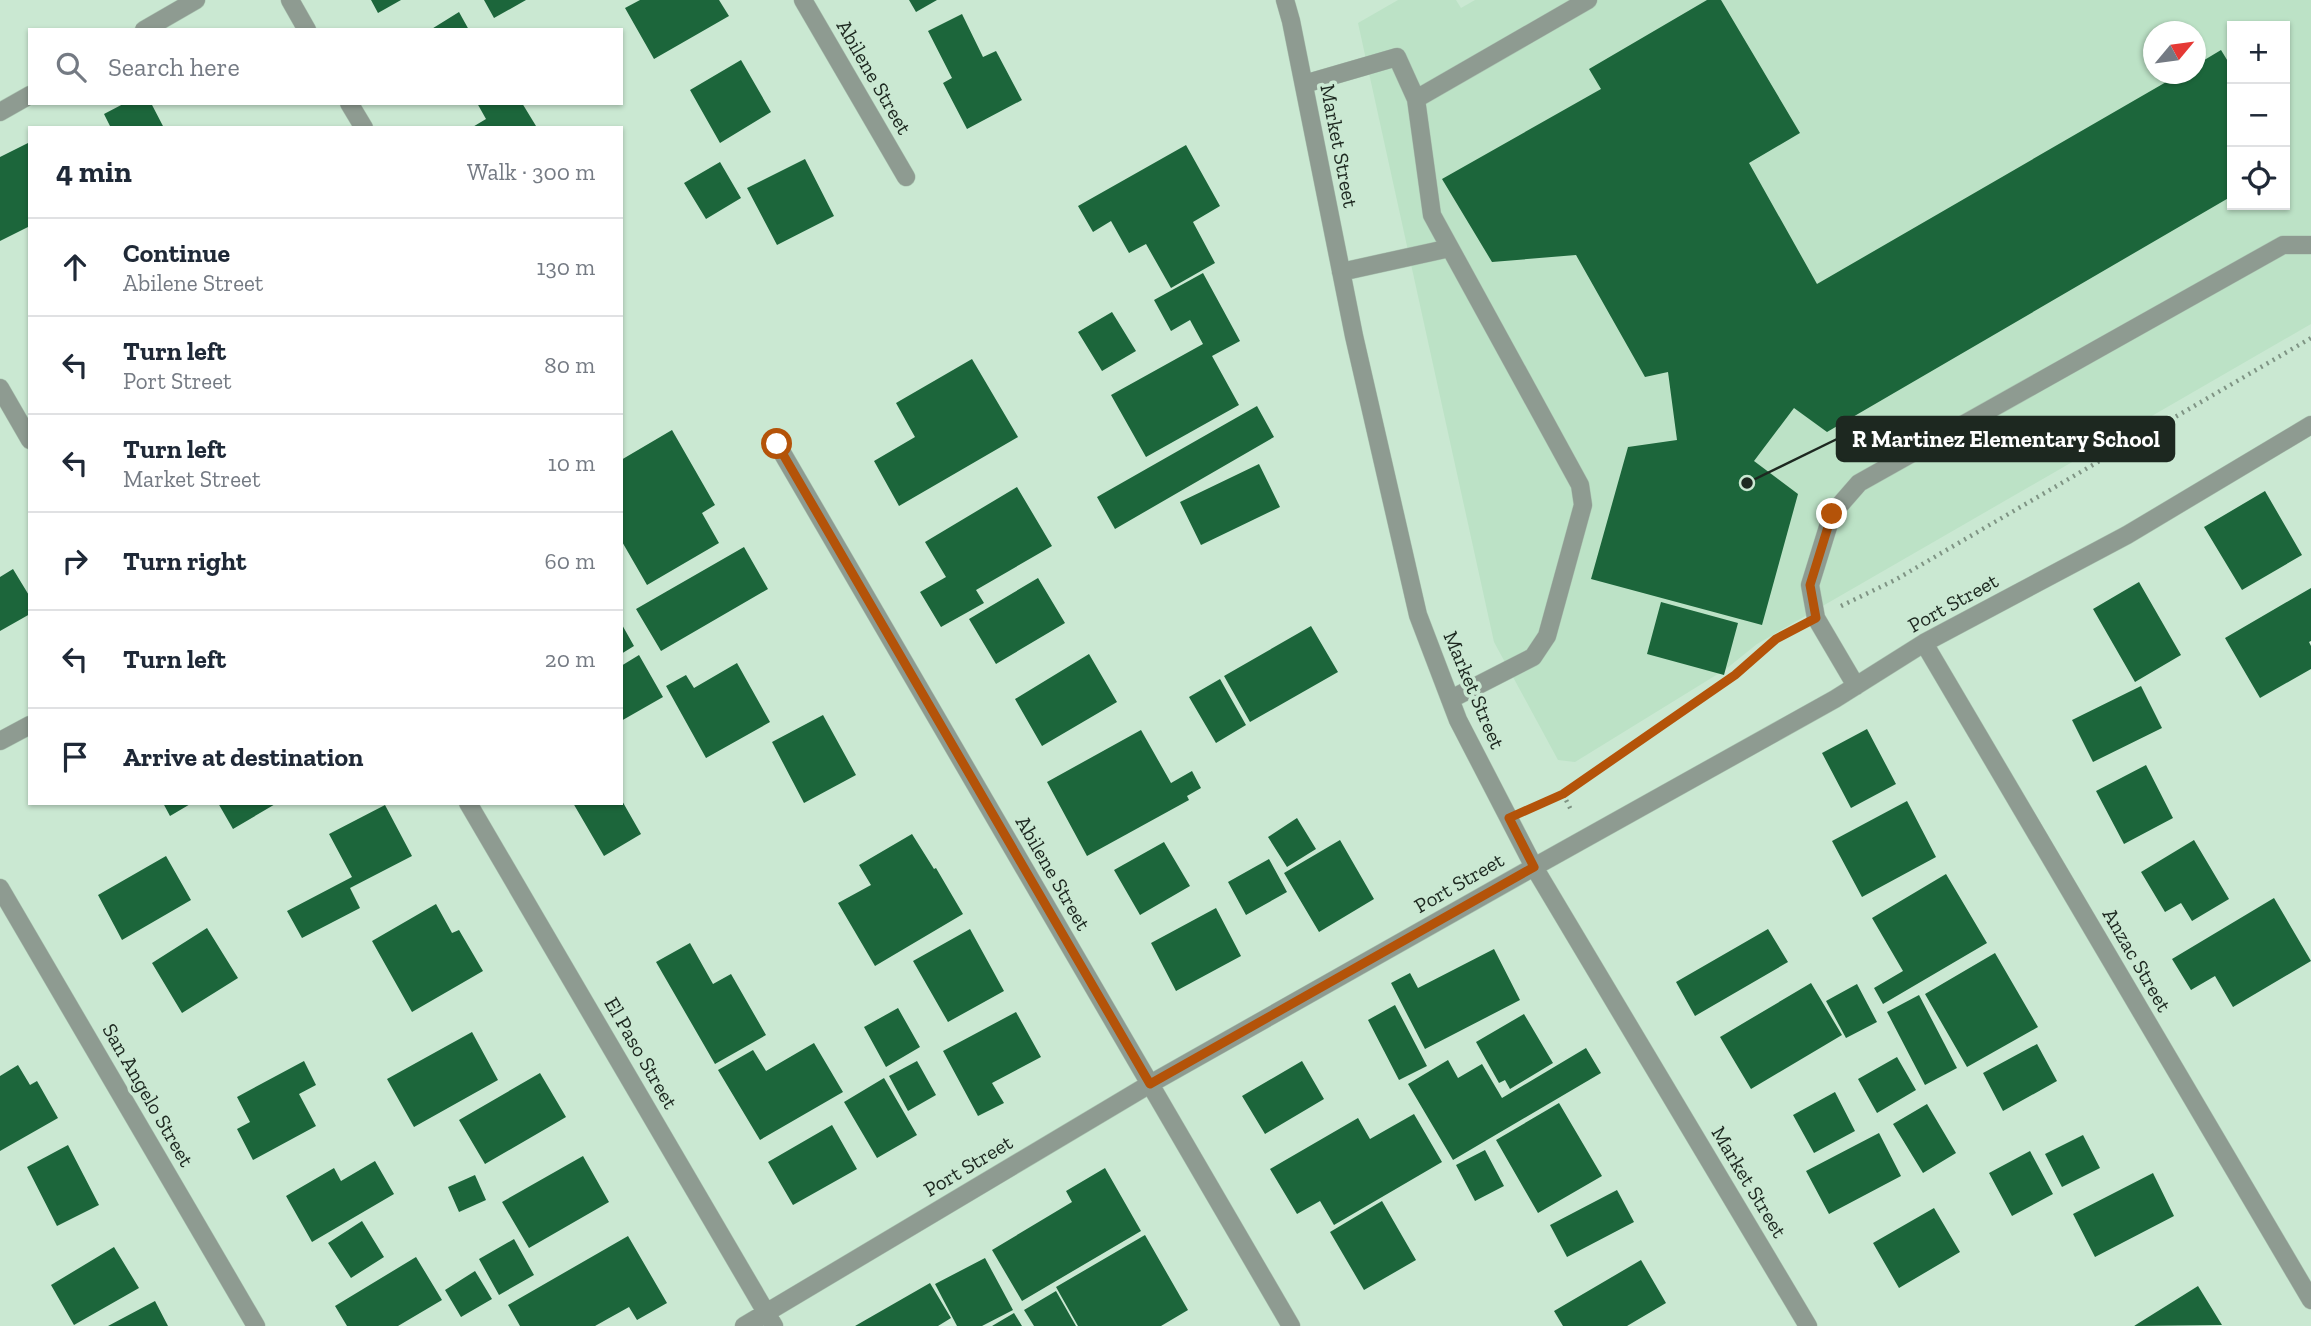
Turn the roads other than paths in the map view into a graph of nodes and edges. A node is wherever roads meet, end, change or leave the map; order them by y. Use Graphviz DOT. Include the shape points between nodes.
graph roads {
  1 [pos="196,0"];
  2 [pos="290,0"];
  3 [pos="803,0"];
  4 [pos="1285,0"];
  5 [pos="1588,0"];
  6 [pos="147,28"];
  7 [pos="306,28"];
  8 [pos="1304,84"];
  9 [pos="28,96"];
  10 [pos="1416,99"];
  11 [pos="350,105"];
  12 [pos="0,112"];
  13 [pos="363,126"];
  14 [pos="906,177"];
  15 [pos="2311,245"];
  16 [pos="1450,248"];
  17 [pos="1342,272"];
  18 [pos="0,388"];
  19 [pos="2311,425"];
  20 [pos="28,437"];
  21 [pos="777,444"];
  22 [pos="1924,643"];
  23 [pos="1856,686"];
  24 [pos="1451,699"];
  25 [pos="28,726"];
  26 [pos="0,741"];
  27 [pos="469,805"];
  28 [pos="1534,867"];
  29 [pos="0,888"];
  30 [pos="1150,1084"];
  31 [pos="2311,1300"];
  32 [pos="770,1320"];
  33 [pos="256,1326"];
  34 [pos="744,1326"];
  35 [pos="1291,1326"];
  36 [pos="1808,1326"];
  1 -- 6 [label="street"];
  2 -- 7 [label="street"];
  3 -- 14 [label="street, Abilene Street"];
  4 -- 8 [label="street, Market Street"];
  5 -- 10 [label="street"];
  8 -- 10 [label="street" via="1397,57"];
  8 -- 17 [label="street, Market Street"];
  9 -- 12 [label="street"];
  10 -- 16 [label="street" via="1432,215"];
  11 -- 13 [label="street"];
  15 -- 23 [label="street" via="2283,245 1859,483 1832,514 1810,585 1816,618"];
  16 -- 17 [label="street"];
  16 -- 24 [label="street" via="1566,456 1580,485 1583,505 1548,636 1533,657"];
  17 -- 24 [label="street, Market Street" via="1418,615"];
  18 -- 20 [label="street"];
  19 -- 22 [label="street, Port Street" via="2127,535"];
  21 -- 30 [label="street, Abilene Street"];
  22 -- 23 [label="street, Port Street"];
  22 -- 31 [label="street, Anzac Street"];
  23 -- 28 [label="street, Port Street"];
  24 -- 28 [label="street, Market Street"];
  25 -- 26 [label="street"];
  27 -- 32 [label="street, El Paso Street"];
  28 -- 30 [label="street, Port Street"];
  28 -- 36 [label="street, Market Street"];
  29 -- 33 [label="street, San Angelo Street"];
  30 -- 32 [label="street, Port Street"];
  30 -- 35 [label="street, Abilene Street"];
  32 -- 34 [label="street, Port Street"];
}
